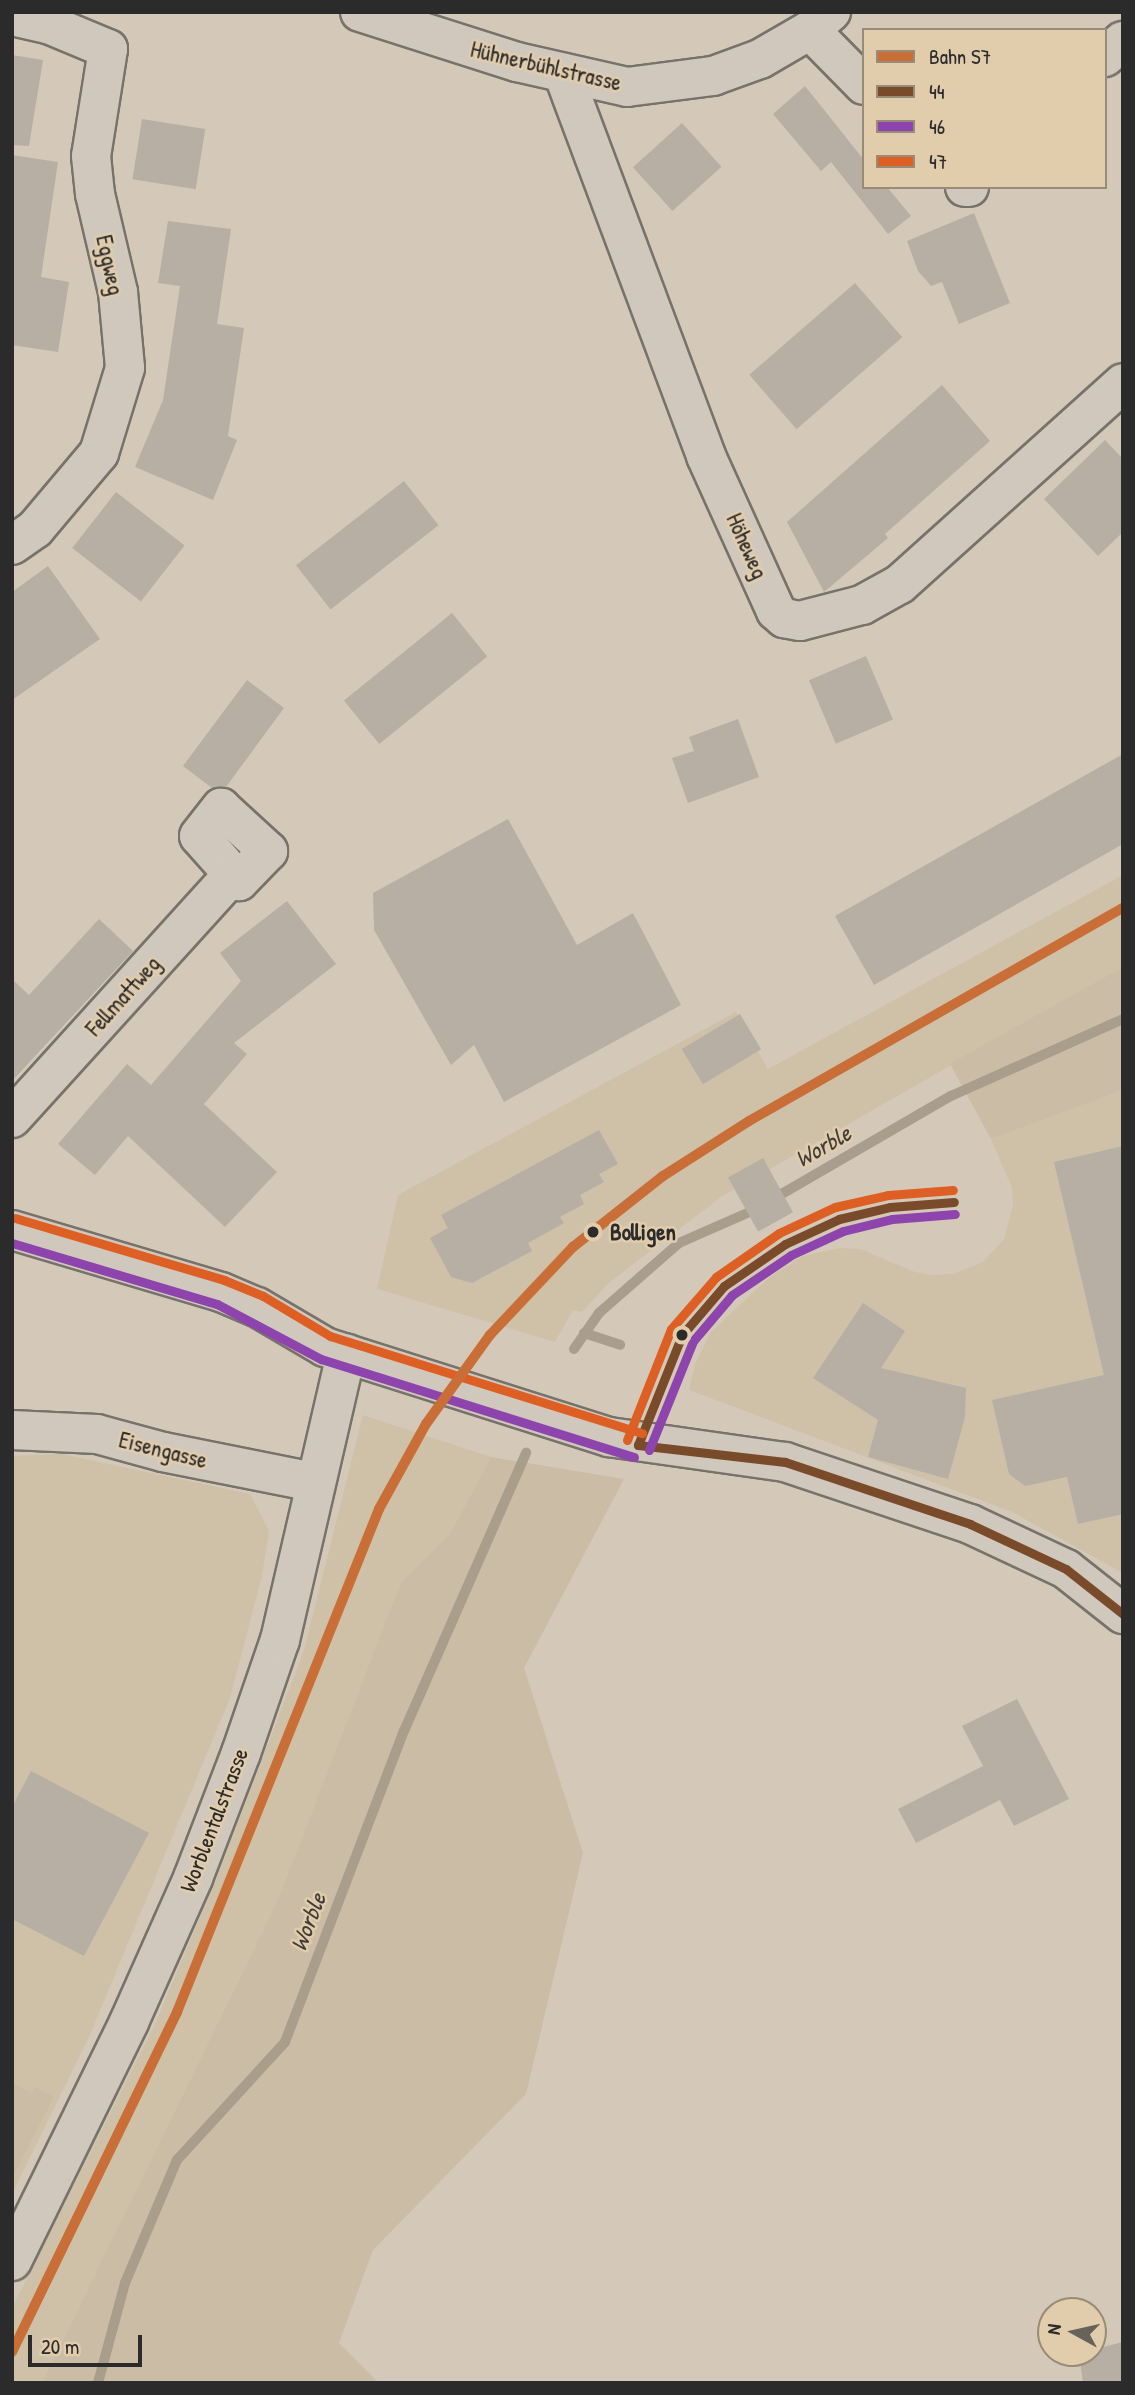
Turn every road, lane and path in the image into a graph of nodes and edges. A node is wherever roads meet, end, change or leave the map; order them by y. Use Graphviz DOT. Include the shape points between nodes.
graph roads {
  1 [pos="360,12"];
  2 [pos="12,16"];
  3 [pos="821,21"];
  4 [pos="1123,41"];
  5 [pos="1107,55"];
  6 [pos="564,73"];
  7 [pos="862,82"];
  8 [pos="1123,383"];
  9 [pos="12,545"];
  10 [pos="233,874"];
  11 [pos="12,1118"];
  12 [pos="12,1230"];
  13 [pos="346,1353"];
  14 [pos="12,1430"];
  15 [pos="313,1482"];
  16 [pos="1123,1614"];
  17 [pos="12,2261"];
  1 -- 6 [label="street, Hühnerbühlstrasse"];
  2 -- 9 [label="street, Eggweg" via="48,23 108,48 92,156 95,194 117,292 125,368 99,453 35,529"];
  3 -- 6 [label="street, Hühnerbühlstrasse" via="760,59 713,76 627,87"];
  3 -- 7 [label="street, Hühnerbühlstrasse"];
  4 -- 5 [label="street"];
  6 -- 8 [label="street, Höheweg" via="706,456 776,611 784,618 800,621 881,597"];
  10 -- 11 [label="street, Fellmattweg"];
  12 -- 13 [label="street" via="239,1298 317,1343"];
  13 -- 15 [label="street, Worblentalstrasse"];
  13 -- 16 [label="street" via="638,1445 774,1460 970,1524 1066,1569"];
  14 -- 15 [label="street, Eisengasse" via="97,1434"];
  15 -- 17 [label="street, Worblentalstrasse" via="279,1640 202,1853 129,2022"];
}
